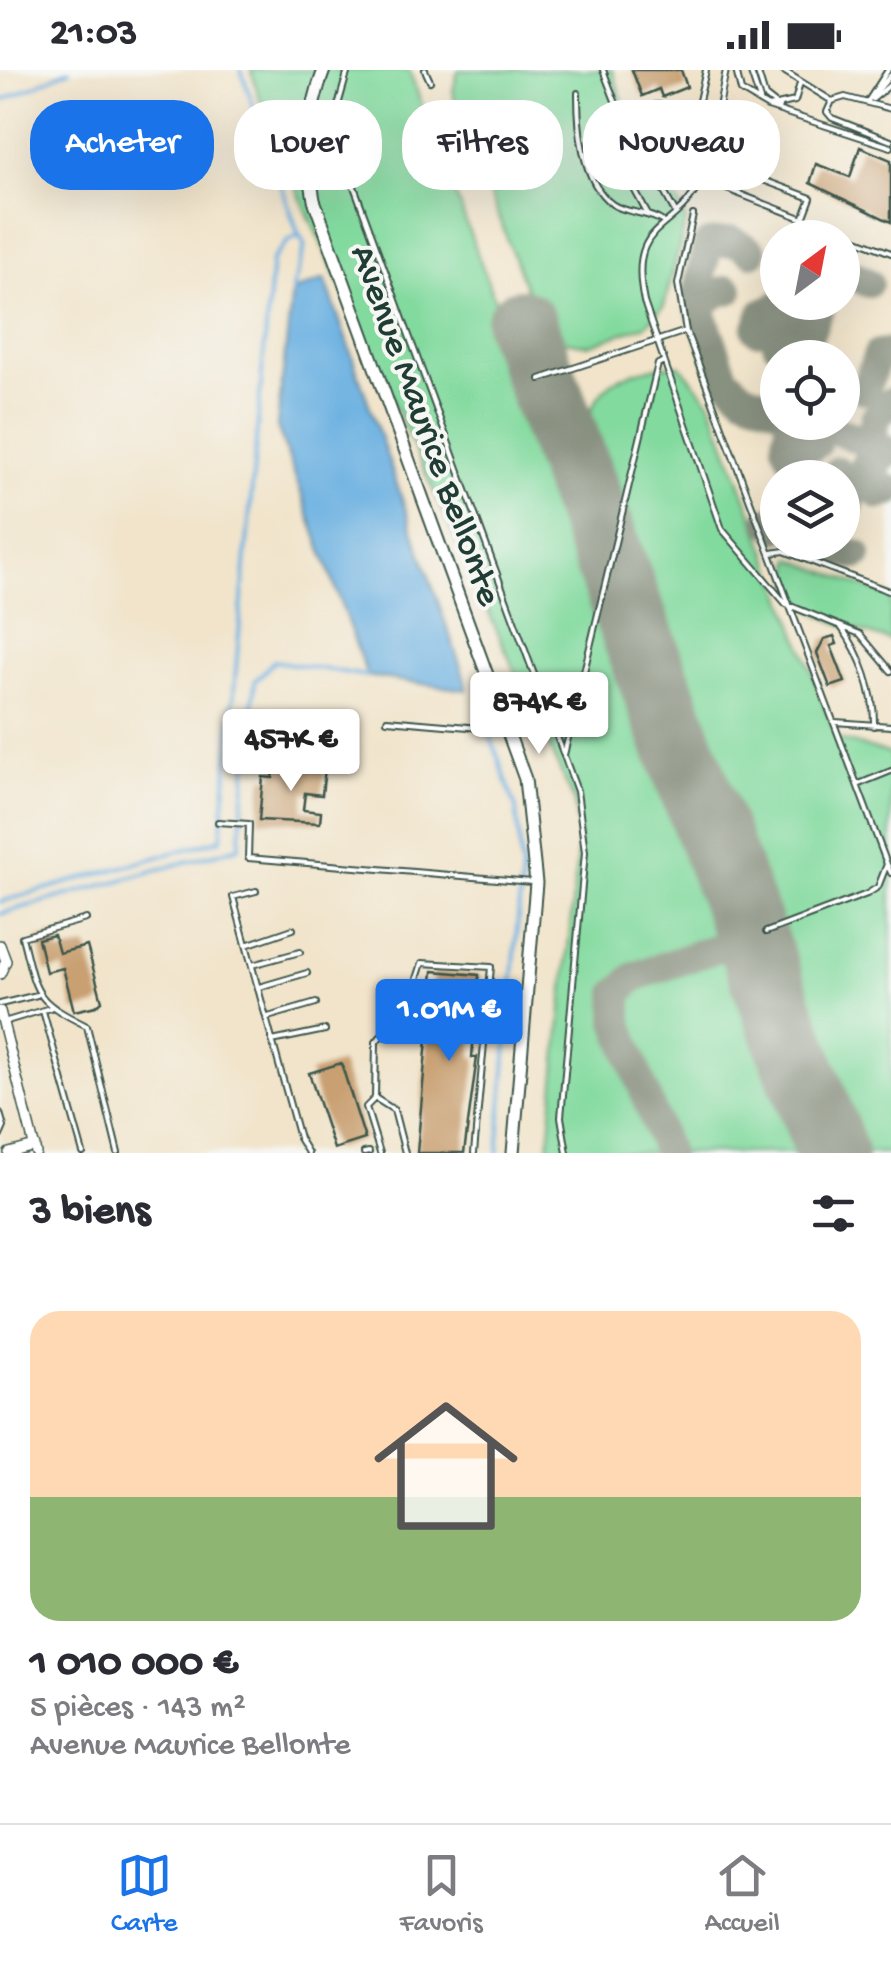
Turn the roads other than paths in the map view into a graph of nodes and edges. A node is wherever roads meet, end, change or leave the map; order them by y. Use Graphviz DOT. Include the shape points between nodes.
graph roads {
  1 [pos="324,70"];
  2 [pos="348,70"];
  3 [pos="426,70"];
  4 [pos="603,70"];
  5 [pos="706,70"];
  6 [pos="726,70"];
  7 [pos="736,70"];
  8 [pos="753,70"];
  9 [pos="782,70"];
  10 [pos="889,73"];
  11 [pos="430,81"];
  12 [pos="800,83"];
  13 [pos="891,84"];
  14 [pos="578,94"];
  15 [pos="699,100"];
  16 [pos="720,100"];
  17 [pos="755,100"];
  18 [pos="760,100"];
  19 [pos="770,100"];
  20 [pos="868,101"];
  21 [pos="832,102"];
  22 [pos="780,107"];
  23 [pos="891,109"];
  24 [pos="780,111"];
  25 [pos="891,144"];
  26 [pos="780,186"];
  27 [pos="635,190"];
  28 [pos="692,190"];
  29 [pos="729,190"];
  30 [pos="675,212"];
  31 [pos="647,213"];
  32 [pos="693,215"];
  33 [pos="804,220"];
  34 [pos="664,222"];
  35 [pos="860,241"];
  36 [pos="891,252"];
  37 [pos="686,331"];
  38 [pos="658,341"];
  39 [pos="664,361"];
  40 [pos="540,379"];
  41 [pos="760,523"];
  42 [pos="774,560"];
  43 [pos="807,560"];
  44 [pos="891,592"];
  45 [pos="793,609"];
  46 [pos="841,627"];
  47 [pos="891,671"];
  48 [pos="387,720"];
  49 [pos="501,720"];
  50 [pos="834,722"];
  51 [pos="874,726"];
  52 [pos="891,726"];
  53 [pos="564,755"];
  54 [pos="891,770"];
  55 [pos="859,784"];
  56 [pos="218,822"];
  57 [pos="888,864"];
  58 [pos="891,873"];
  59 [pos="532,882"];
  60 [pos="256,891"];
  61 [pos="86,918"];
  62 [pos="293,929"];
  63 [pos="766,932"];
  64 [pos="0,945"];
  65 [pos="246,945"];
  66 [pos="300,952"];
  67 [pos="251,965"];
  68 [pos="307,973"];
  69 [pos="0,974"];
  70 [pos="258,987"];
  71 [pos="37,994"];
  72 [pos="316,1003"];
  73 [pos="50,1008"];
  74 [pos="43,1010"];
  75 [pos="1,1012"];
  76 [pos="266,1018"];
  77 [pos="325,1030"];
  78 [pos="272,1041"];
  79 [pos="4,1048"];
  80 [pos="376,1098"];
  81 [pos="0,1112"];
  82 [pos="0,1136"];
  83 [pos="36,1150"];
  84 [pos="9,1153"];
  85 [pos="83,1153"];
  86 [pos="118,1153"];
  87 [pos="308,1153"];
  88 [pos="380,1153"];
  89 [pos="404,1153"];
  90 [pos="474,1153"];
  91 [pos="513,1153"];
  92 [pos="567,1153"];
  1 -- 49 [label="street, Avenue Maurice Bellonte" via="309,126 314,200"];
  2 -- 53 [label="lane" via="337,110 345,162"];
  3 -- 11 [label="lane"];
  4 -- 30 [label="lane"];
  5 -- 15 [label="lane"];
  6 -- 16 [label="lane"];
  7 -- 17 [label="lane" via="742,92"];
  8 -- 18 [label="lane"];
  8 -- 19 [label="lane"];
  9 -- 12 [label="lane"];
  10 -- 20 [label="lane"];
  12 -- 21 [label="lane"];
  12 -- 22 [label="lane" via="796,101"];
  13 -- 20 [label="lane"];
  14 -- 31 [label="lane" via="578,136 600,192 614,206"];
  20 -- 21 [label="lane"];
  20 -- 23 [label="lane"];
  21 -- 25 [label="lane" via="832,118"];
  24 -- 25 [label="lane"];
  26 -- 33 [label="lane" via="812,198"];
  27 -- 31 [label="lane"];
  28 -- 30 [label="lane"];
  29 -- 33 [label="lane"];
  30 -- 34 [label="lane"];
  31 -- 34 [label="lane"];
  32 -- 37 [label="lane" via="678,284"];
  34 -- 38 [label="lane" via="648,239 639,265"];
  35 -- 36 [label="lane"];
  37 -- 38 [label="lane"];
  37 -- 41 [label="lane"];
  38 -- 39 [label="lane"];
  38 -- 40 [label="lane"];
  39 -- 45 [label="lane" via="722,529"];
  39 -- 53 [label="lane" via="658,364"];
  42 -- 45 [label="lane"];
  43 -- 44 [label="lane"];
  45 -- 46 [label="lane"];
  45 -- 50 [label="lane"];
  46 -- 47 [label="lane" via="872,642"];
  46 -- 51 [label="lane" via="875,705"];
  48 -- 49 [label="lane" via="482,728"];
  49 -- 59 [label="street, Avenue Maurice Bellonte" via="525,780"];
  50 -- 51 [label="lane"];
  50 -- 55 [label="lane"];
  51 -- 52 [label="lane"];
  53 -- 92 [label="lane" via="577,791 585,852 561,1116"];
  54 -- 55 [label="lane"];
  55 -- 57 [label="lane"];
  56 -- 59 [label="lane" via="249,824 248,858"];
  57 -- 58 [label="lane"];
  57 -- 63 [label="lane" via="867,894"];
  59 -- 91 [label="street, Avenue Maurice Bellonte"];
  60 -- 65 [label="lane" via="234,897"];
  61 -- 71 [label="lane" via="22,937"];
  62 -- 65 [label="lane"];
  64 -- 69 [label="street" via="6,961"];
  65 -- 67 [label="lane"];
  66 -- 67 [label="lane"];
  67 -- 70 [label="lane"];
  68 -- 70 [label="lane"];
  70 -- 76 [label="lane"];
  71 -- 73 [label="lane"];
  71 -- 75 [label="lane"];
  72 -- 76 [label="lane"];
  73 -- 74 [label="lane"];
  73 -- 86 [label="lane" via="87,1026"];
  74 -- 75 [label="lane"];
  74 -- 85 [label="lane"];
  75 -- 79 [label="street"];
  76 -- 78 [label="lane"];
  77 -- 78 [label="lane"];
  78 -- 87 [label="lane"];
  79 -- 83 [label="street"];
  80 -- 88 [label="lane" via="366,1107"];
  80 -- 89 [label="lane" via="394,1110"];
  80 -- 90 [label="lane" via="376,1042 410,1002 422,962 491,967"];
  81 -- 82 [label="lane"];
  83 -- 84 [label="street"];
}
